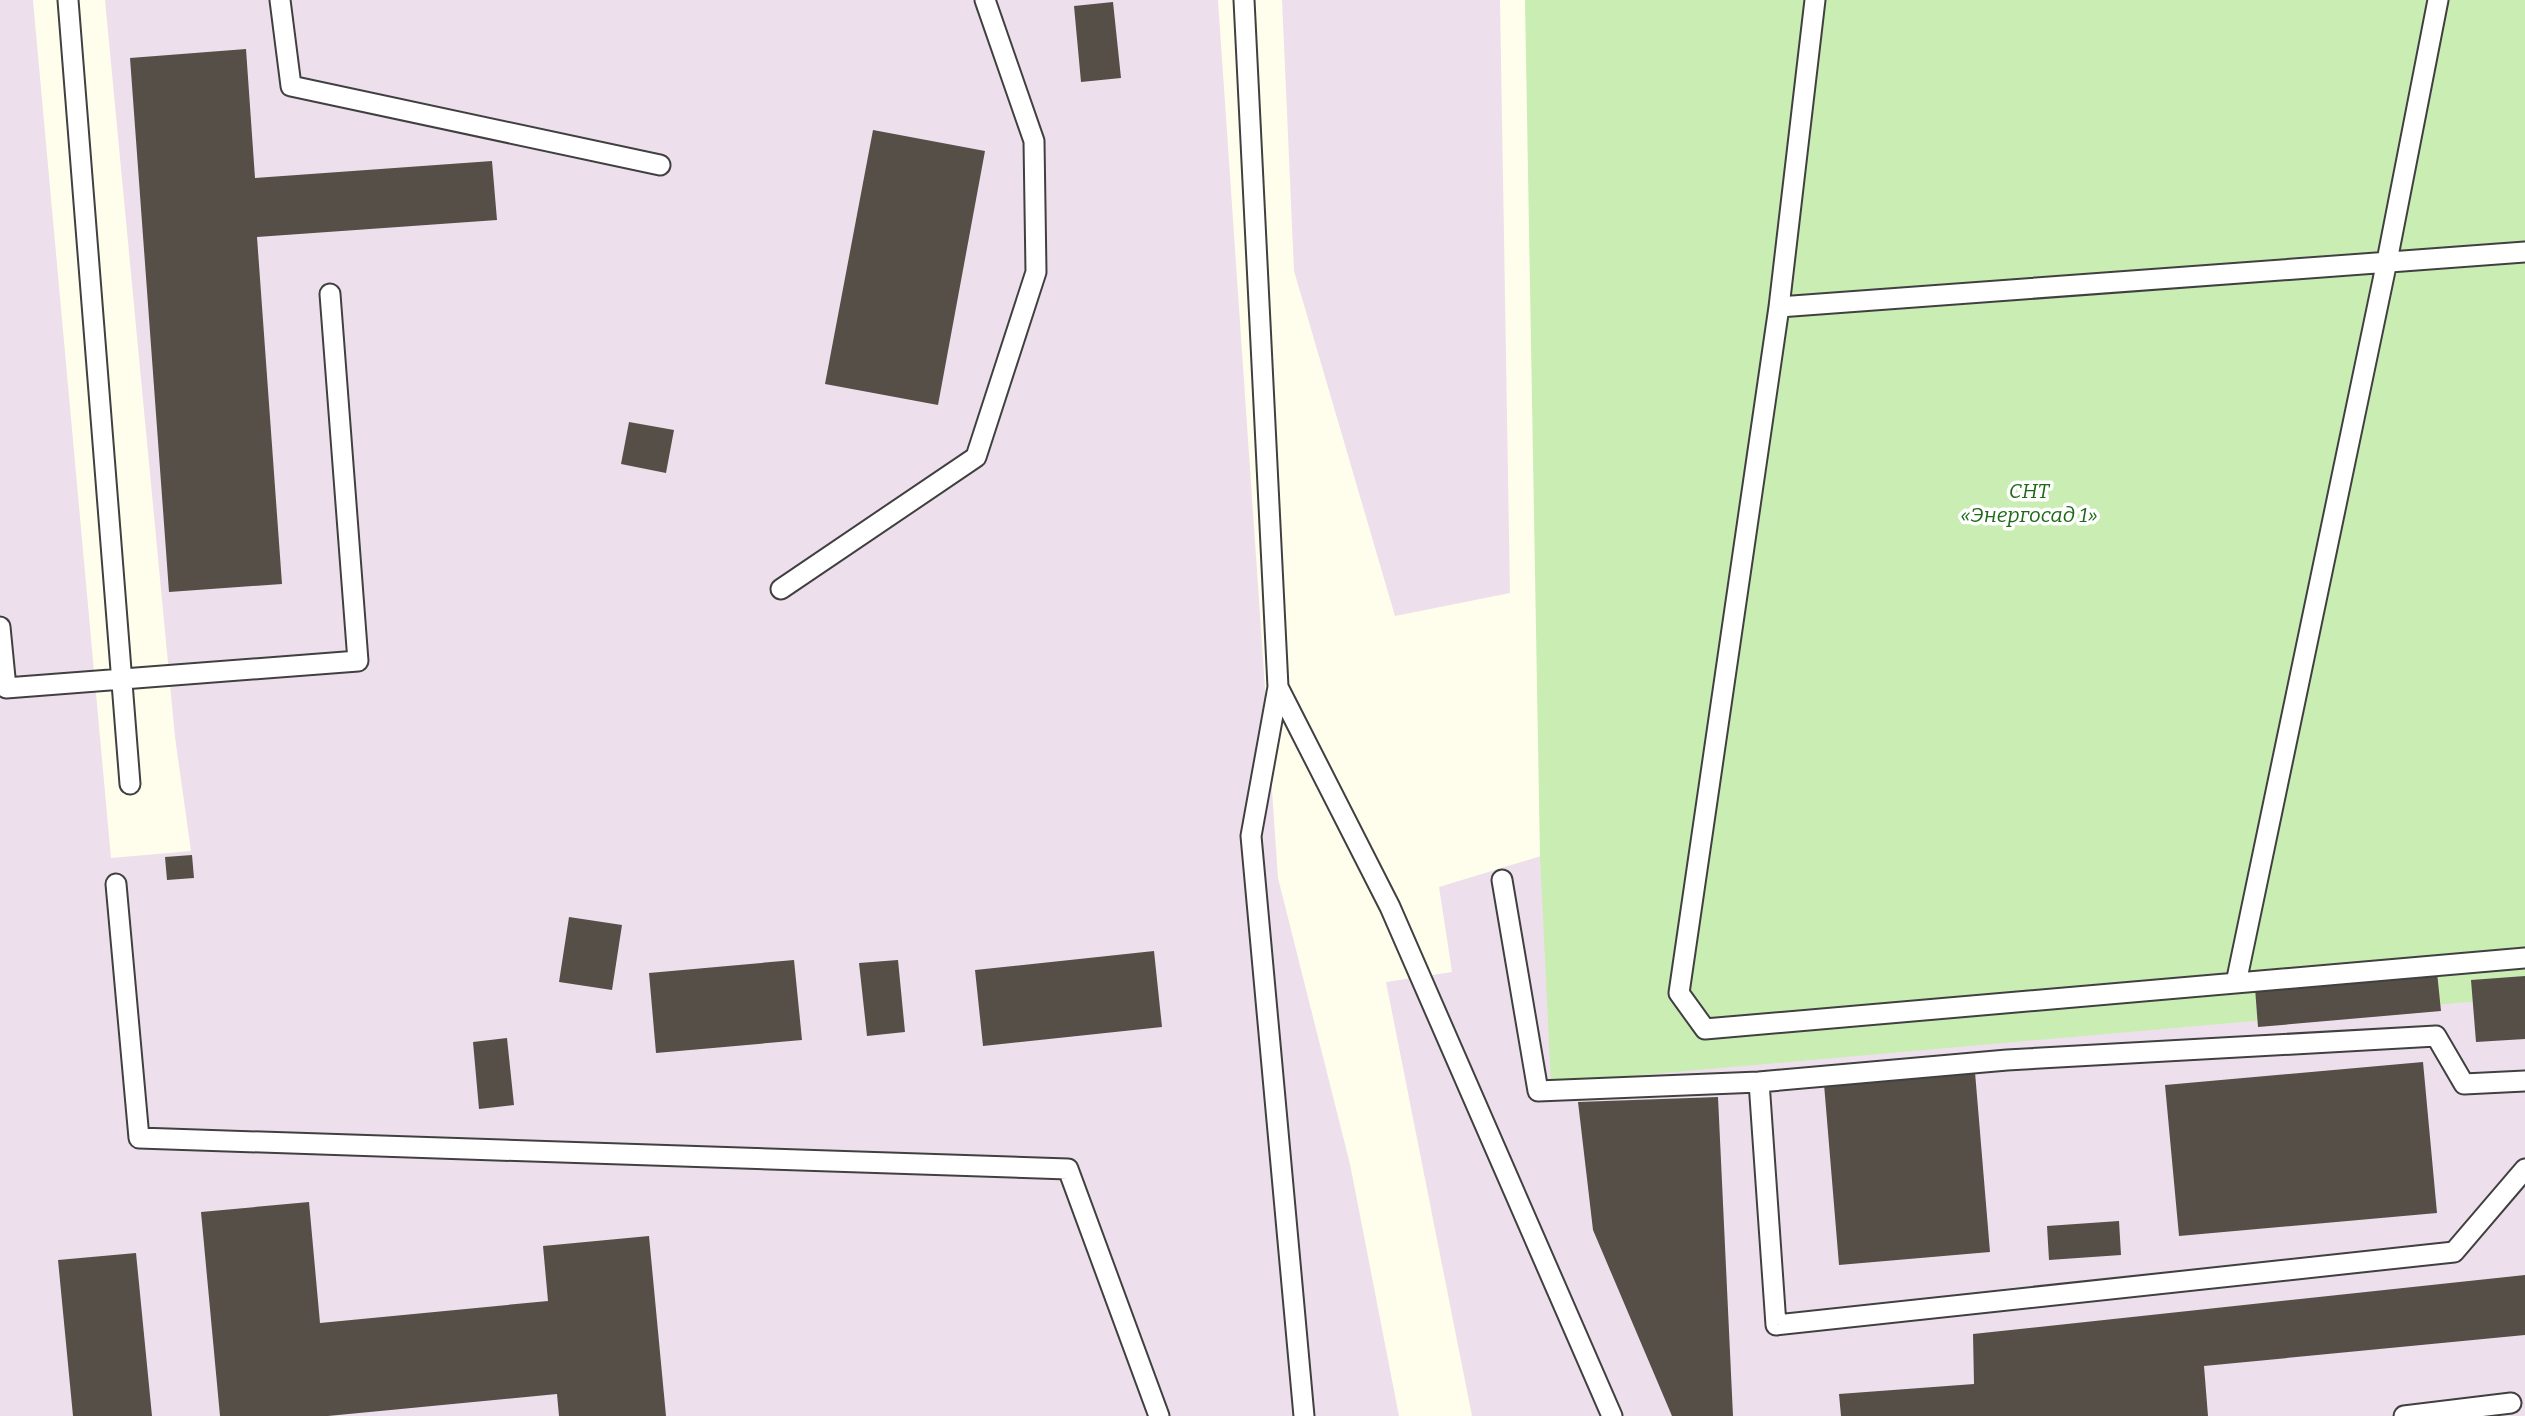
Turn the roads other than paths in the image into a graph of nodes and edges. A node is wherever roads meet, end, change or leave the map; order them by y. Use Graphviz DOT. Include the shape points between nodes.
graph roads {
  1 [pos="68,0"];
  2 [pos="280,0"];
  3 [pos="985,0"];
  4 [pos="1244,0"];
  5 [pos="1815,0"];
  6 [pos="2438,0"];
  7 [pos="660,165"];
  8 [pos="2525,252"];
  9 [pos="2387,261"];
  10 [pos="330,294"];
  11 [pos="1779,307"];
  12 [pos="781,589"];
  13 [pos="0,627"];
  14 [pos="122,678"];
  15 [pos="1278,687"];
  16 [pos="130,784"];
  17 [pos="1502,880"];
  18 [pos="116,884"];
  19 [pos="2525,958"];
  20 [pos="2236,983"];
  21 [pos="2525,1081"];
  22 [pos="1759,1082"];
  23 [pos="2525,1169"];
  24 [pos="2515,1407"];
  25 [pos="1159,1416"];
  26 [pos="1304,1416"];
  27 [pos="1612,1416"];
  28 [pos="2404,1416"];
  1 -- 14 [label="lane"];
  2 -- 7 [label="lane" via="291,86"];
  3 -- 12 [label="lane" via="1034,141 1036,272 976,457"];
  4 -- 15 [label="lane"];
  5 -- 11 [label="lane"];
  6 -- 9 [label="lane"];
  8 -- 9 [label="lane"];
  9 -- 11 [label="lane"];
  9 -- 20 [label="lane"];
  10 -- 14 [label="lane" via="358,661"];
  11 -- 20 [label="lane" via="1679,993 1706,1029"];
  13 -- 14 [label="lane" via="6,688"];
  14 -- 16 [label="lane"];
  15 -- 26 [label="lane" via="1251,836"];
  15 -- 27 [label="lane" via="1390,907"];
  17 -- 22 [label="lane" via="1538,1091"];
  18 -- 25 [label="lane" via="139,1138 1068,1169"];
  19 -- 20 [label="lane"];
  21 -- 22 [label="lane" via="2465,1084 2436,1036 2007,1060"];
  22 -- 23 [label="lane" via="1776,1325 2454,1252"];
  24 -- 28 [label="lane"];
}
